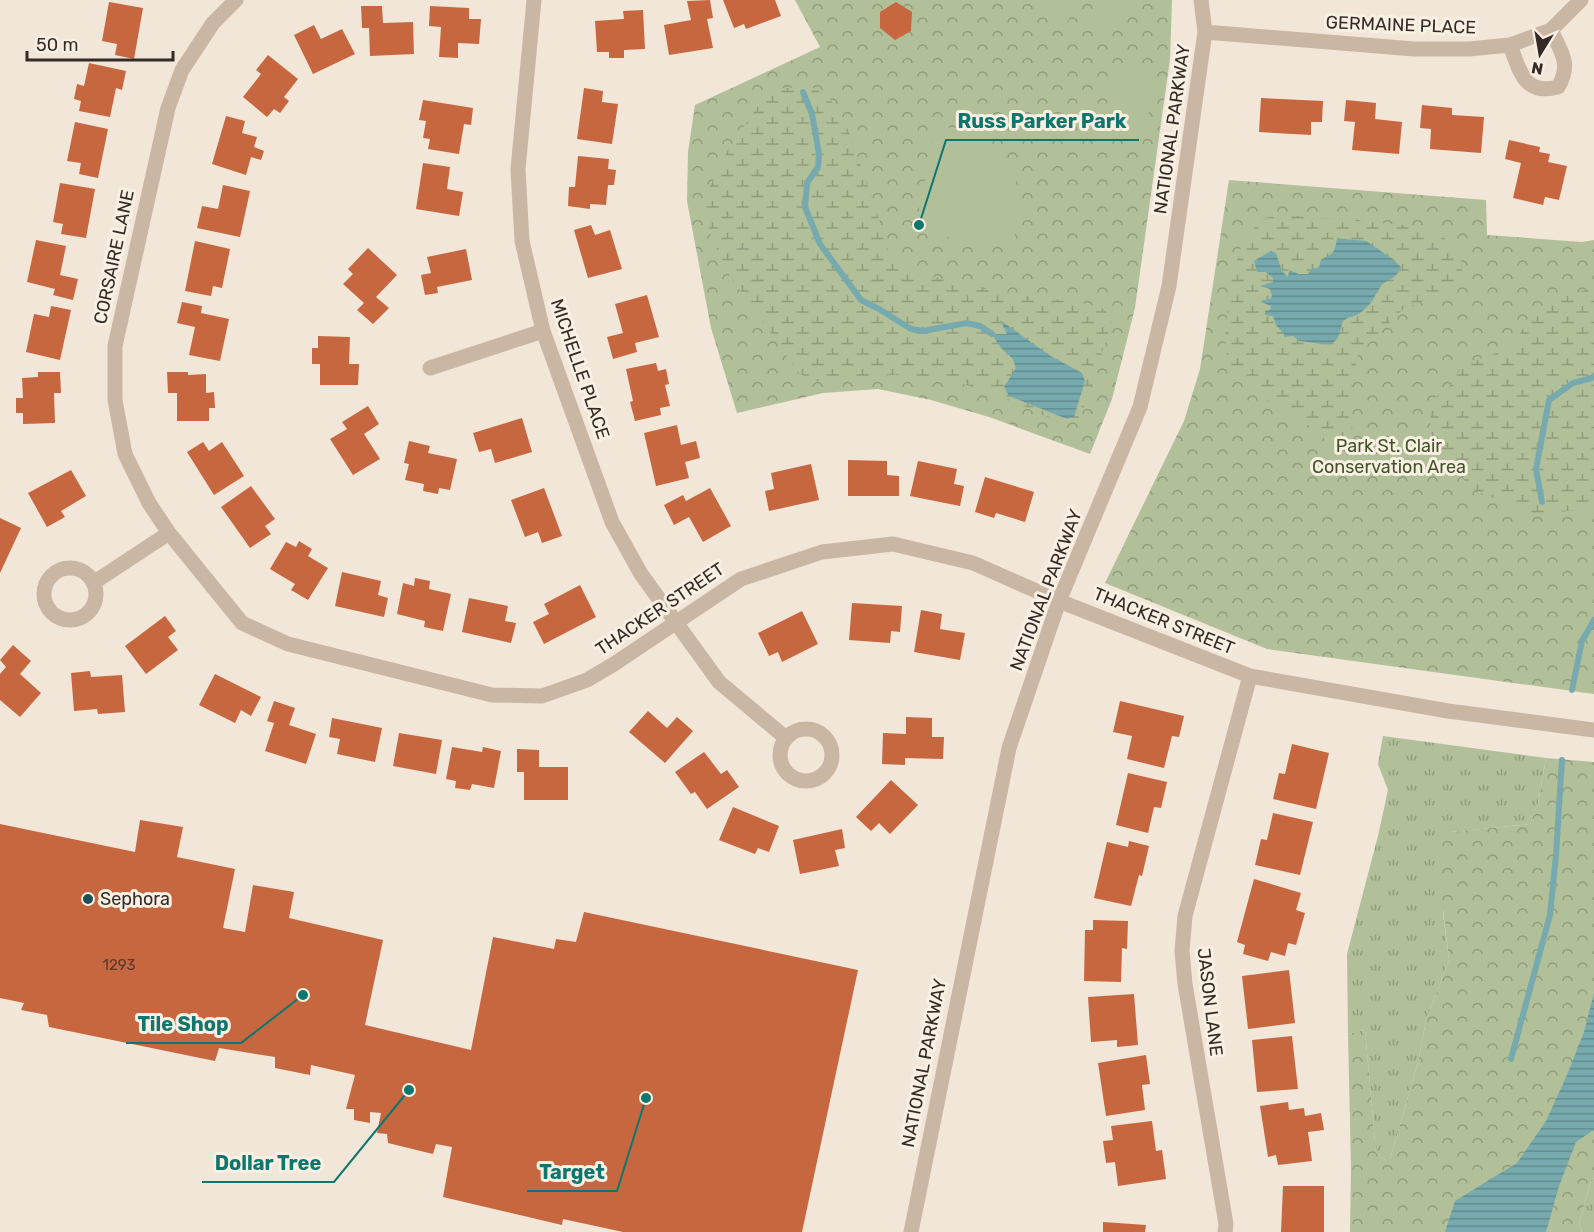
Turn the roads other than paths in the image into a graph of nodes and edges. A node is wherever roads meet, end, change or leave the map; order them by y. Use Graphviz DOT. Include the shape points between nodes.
graph roads {
  1 [pos="237,0"];
  2 [pos="534,0"];
  3 [pos="1202,0"];
  4 [pos="1581,0"];
  5 [pos="1551,30"];
  6 [pos="1205,32"];
  7 [pos="1510,45"];
  8 [pos="543,331"];
  9 [pos="430,368"];
  10 [pos="169,533"];
  11 [pos="93,583"];
  12 [pos="1059,601"];
  13 [pos="675,622"];
  14 [pos="1250,676"];
  15 [pos="1594,730"];
  16 [pos="786,738"];
  17 [pos="911,1232"];
  18 [pos="1225,1232"];
  1 -- 10 [label="street, CORSAIRE LANE" via="213,23 182,70 168,108 115,346 115,400 126,454 149,503"];
  2 -- 8 [label="street, MICHELLE PLACE" via="518,169 522,241"];
  3 -- 6 [label="street, NATIONAL PARKWAY"];
  4 -- 5 [label="street, GERMAINE PLACE"];
  5 -- 7 [label="street, GERMAINE PLACE"];
  5 -- 7 [label="street" via="1566,61 1558,87 1546,90 1530,86"];
  6 -- 7 [label="street, GERMAINE PLACE" via="1414,49"];
  6 -- 12 [label="street, NATIONAL PARKWAY" via="1169,286 1140,407"];
  8 -- 9 [label="street"];
  8 -- 13 [label="street, MICHELLE PLACE" via="612,522 641,574"];
  10 -- 11 [label="street"];
  10 -- 13 [label="street, THACKER STREET" via="242,623 288,644 492,695 542,696 587,680"];
  12 -- 13 [label="street, THACKER STREET" via="973,563 893,544 822,552 741,579"];
  12 -- 14 [label="street, THACKER STREET"];
  12 -- 17 [label="street, NATIONAL PARKWAY" via="1009,748"];
  13 -- 16 [label="street, MICHELLE PLACE" via="719,682"];
  14 -- 15 [label="street, THACKER STREET" via="1448,711"];
  14 -- 18 [label="street, JASON LANE" via="1185,916 1182,951"];
}
